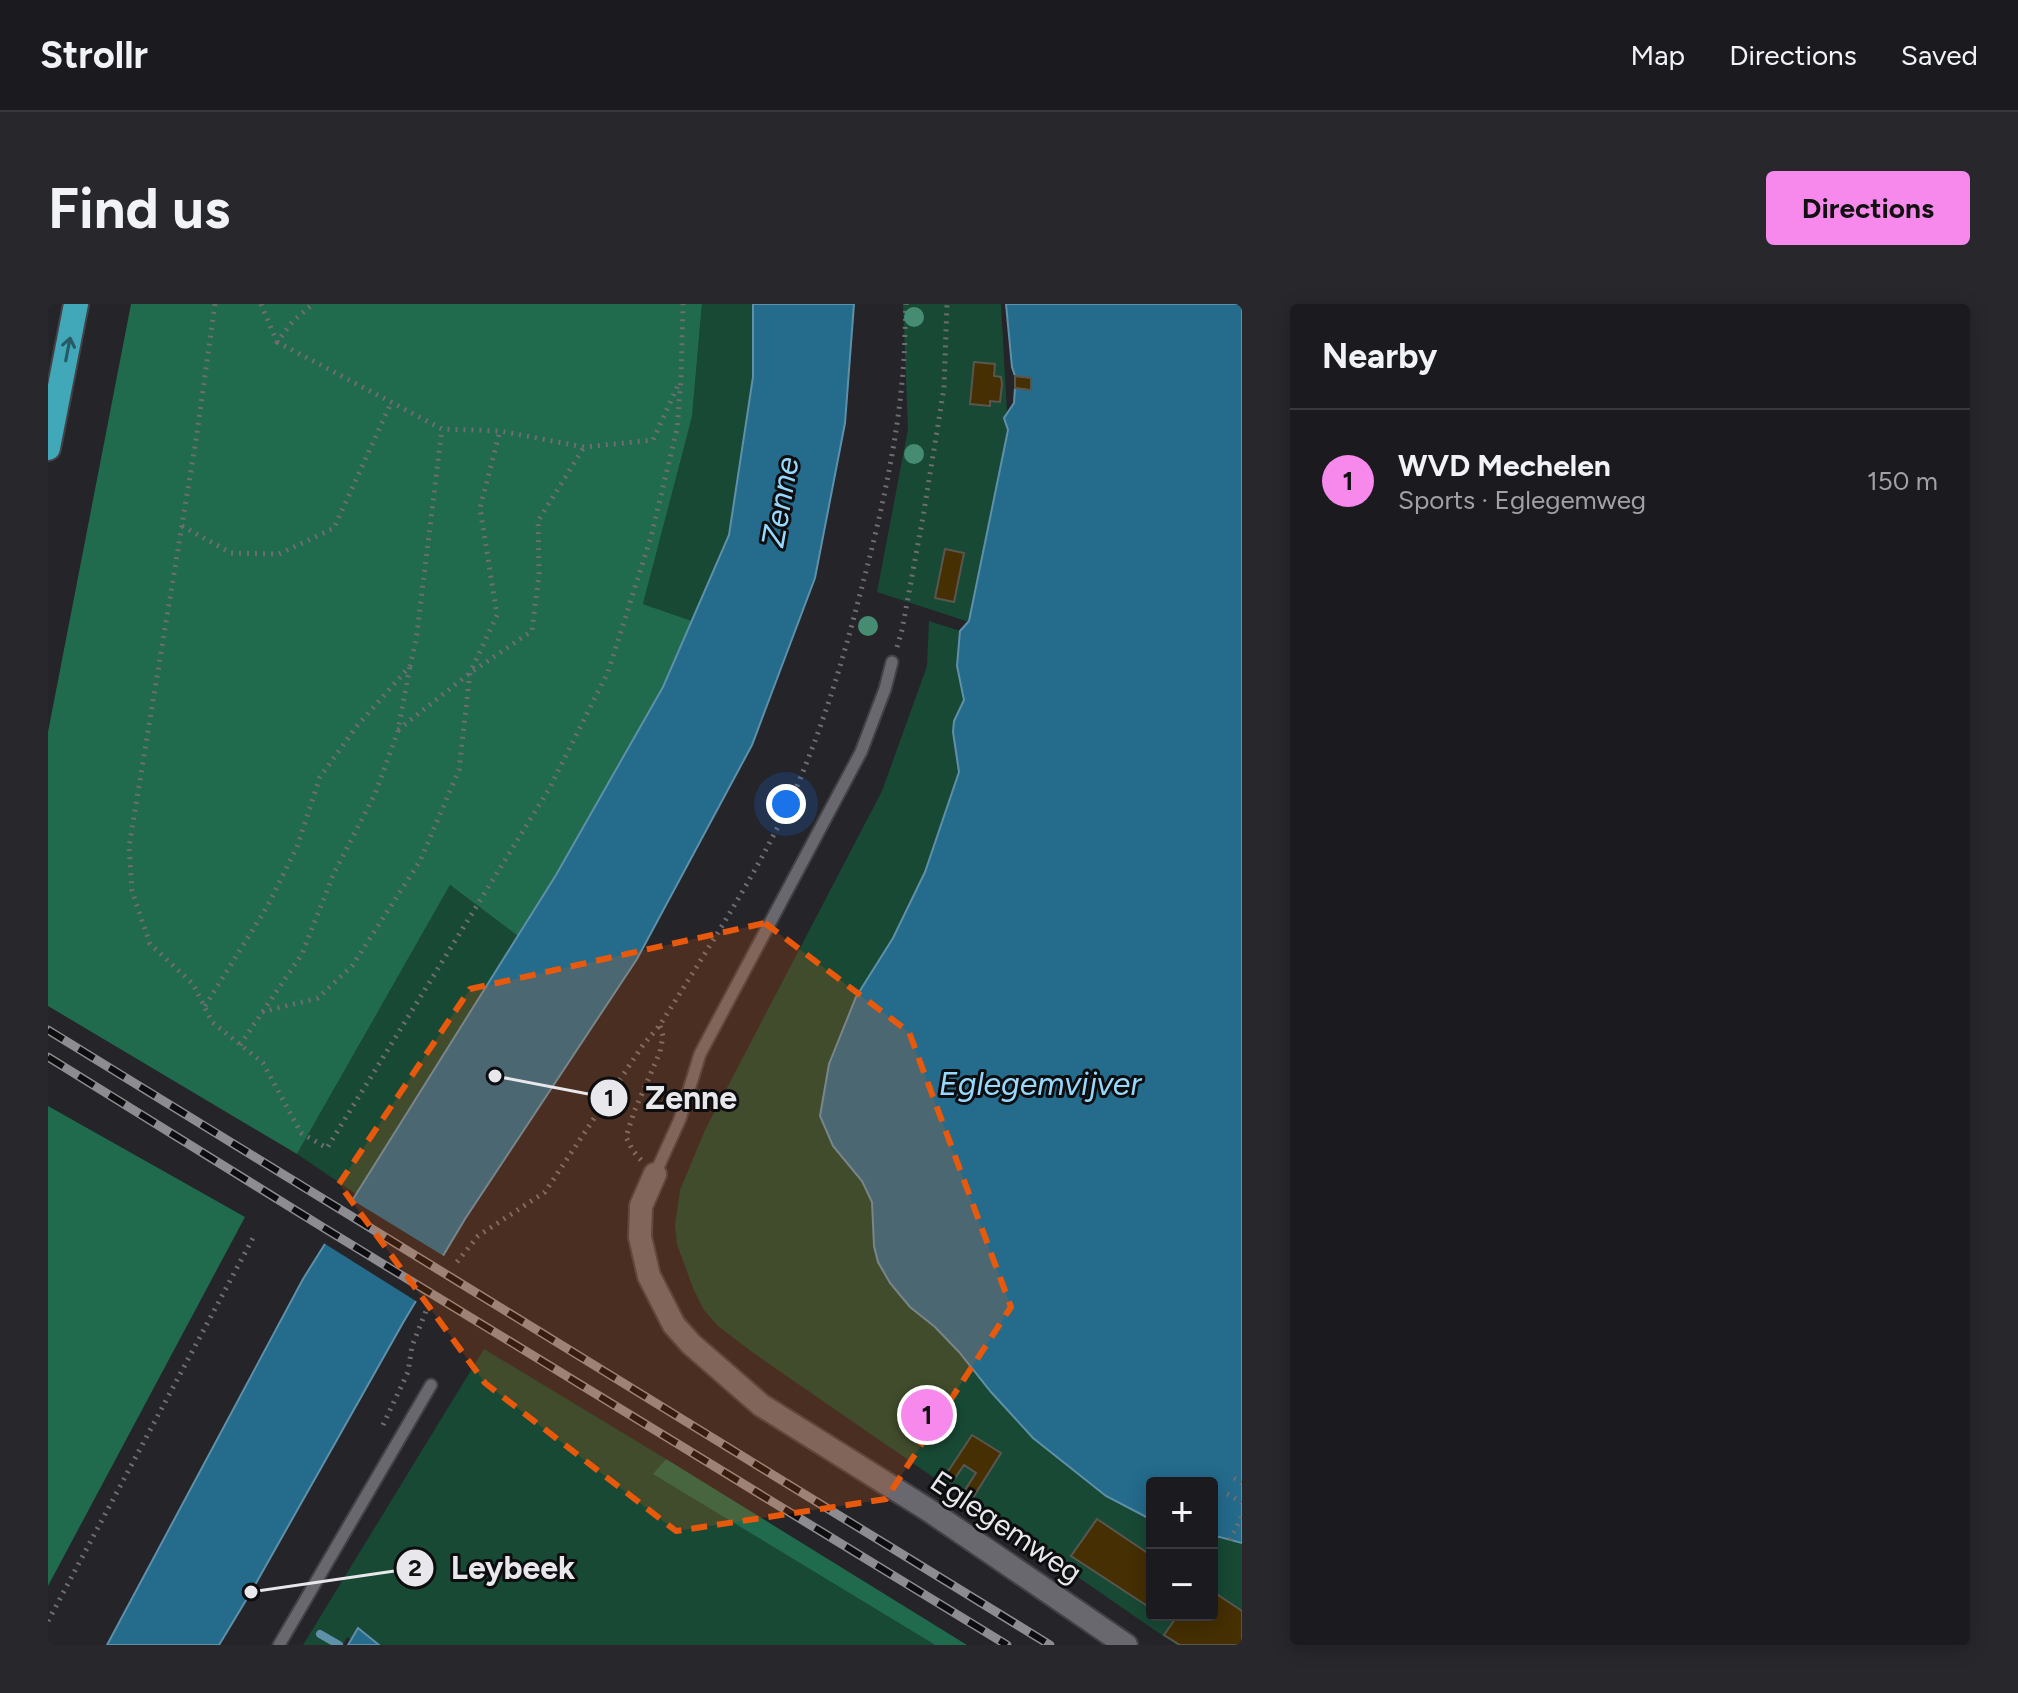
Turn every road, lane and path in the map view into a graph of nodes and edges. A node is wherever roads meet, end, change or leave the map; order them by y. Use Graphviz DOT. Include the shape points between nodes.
graph roads {
  1 [pos="76,304"];
  2 [pos="215,304"];
  3 [pos="261,304"];
  4 [pos="313,304"];
  5 [pos="683,304"];
  6 [pos="906,304"];
  7 [pos="947,304"];
  8 [pos="277,342"];
  9 [pos="681,379"];
  10 [pos="391,403"];
  11 [pos="442,429"];
  12 [pos="500,431"];
  13 [pos="584,447"];
  14 [pos="48,448"];
  15 [pos="182,526"];
  16 [pos="892,662"];
  17 [pos="410,666"];
  18 [pos="470,673"];
  19 [pos="398,731"];
  20 [pos="205,1007"];
  21 [pos="262,1012"];
  22 [pos="660,1025"];
  23 [pos="240,1045"];
  24 [pos="655,1174"];
  25 [pos="254,1236"];
  26 [pos="457,1262"];
  27 [pos="426,1311"];
  28 [pos="431,1385"];
  29 [pos="377,1437"];
  30 [pos="1234,1478"];
  31 [pos="1242,1483"];
  32 [pos="1227,1494"];
  33 [pos="1242,1502"];
  34 [pos="1242,1516"];
  35 [pos="1230,1540"];
  36 [pos="48,1621"];
  37 [pos="279,1645"];
  38 [pos="1126,1645"];
  14 -- 1 [label="highway, one-way"];
  2 -- 15 [label="path"];
  3 -- 8 [label="path"];
  4 -- 8 [label="path"];
  5 -- 9 [label="path"];
  6 -- 22 [label="path" via="903,371 877,529 819,732 746,889"];
  7 -- 16 [label="path" via="936,441"];
  8 -- 10 [label="path"];
  9 -- 13 [label="path" via="653,440"];
  9 -- 23 [label="path" via="677,429 651,537 608,672 549,789 327,1148 301,1133 263,1063"];
  10 -- 11 [label="path"];
  10 -- 15 [label="path" via="334,528 279,554 231,553"];
  11 -- 12 [label="path"];
  11 -- 17 [label="path"];
  12 -- 13 [label="path"];
  12 -- 18 [label="path" via="480,508 497,615"];
  13 -- 18 [label="path" via="538,521 532,631"];
  15 -- 20 [label="path" via="129,847 132,891 150,944 193,984"];
  16 -- 24 [label="lane" via="861,752 700,1054 680,1119"];
  17 -- 19 [label="path"];
  17 -- 20 [label="path" via="320,777 297,847 267,907"];
  18 -- 19 [label="path"];
  18 -- 21 [label="path" via="459,770 420,861 352,966 318,998"];
  19 -- 21 [label="path" via="302,954"];
  20 -- 23 [label="path" via="212,1022"];
  21 -- 23 [label="path"];
  22 -- 24 [label="path" via="660,1052 626,1137"];
  22 -- 26 [label="path" via="545,1192 478,1236"];
  24 -- 38 [label="street, Eglegemweg" via="641,1206 640,1237 649,1276 674,1325 691,1344 761,1405 930,1511"];
  25 -- 36 [label="path"];
  27 -- 29 [label="path" via="408,1372"];
  28 -- 37 [label="lane"];
  30 -- 31 [label="path"];
  32 -- 33 [label="path"];
  34 -- 35 [label="path"];
}
